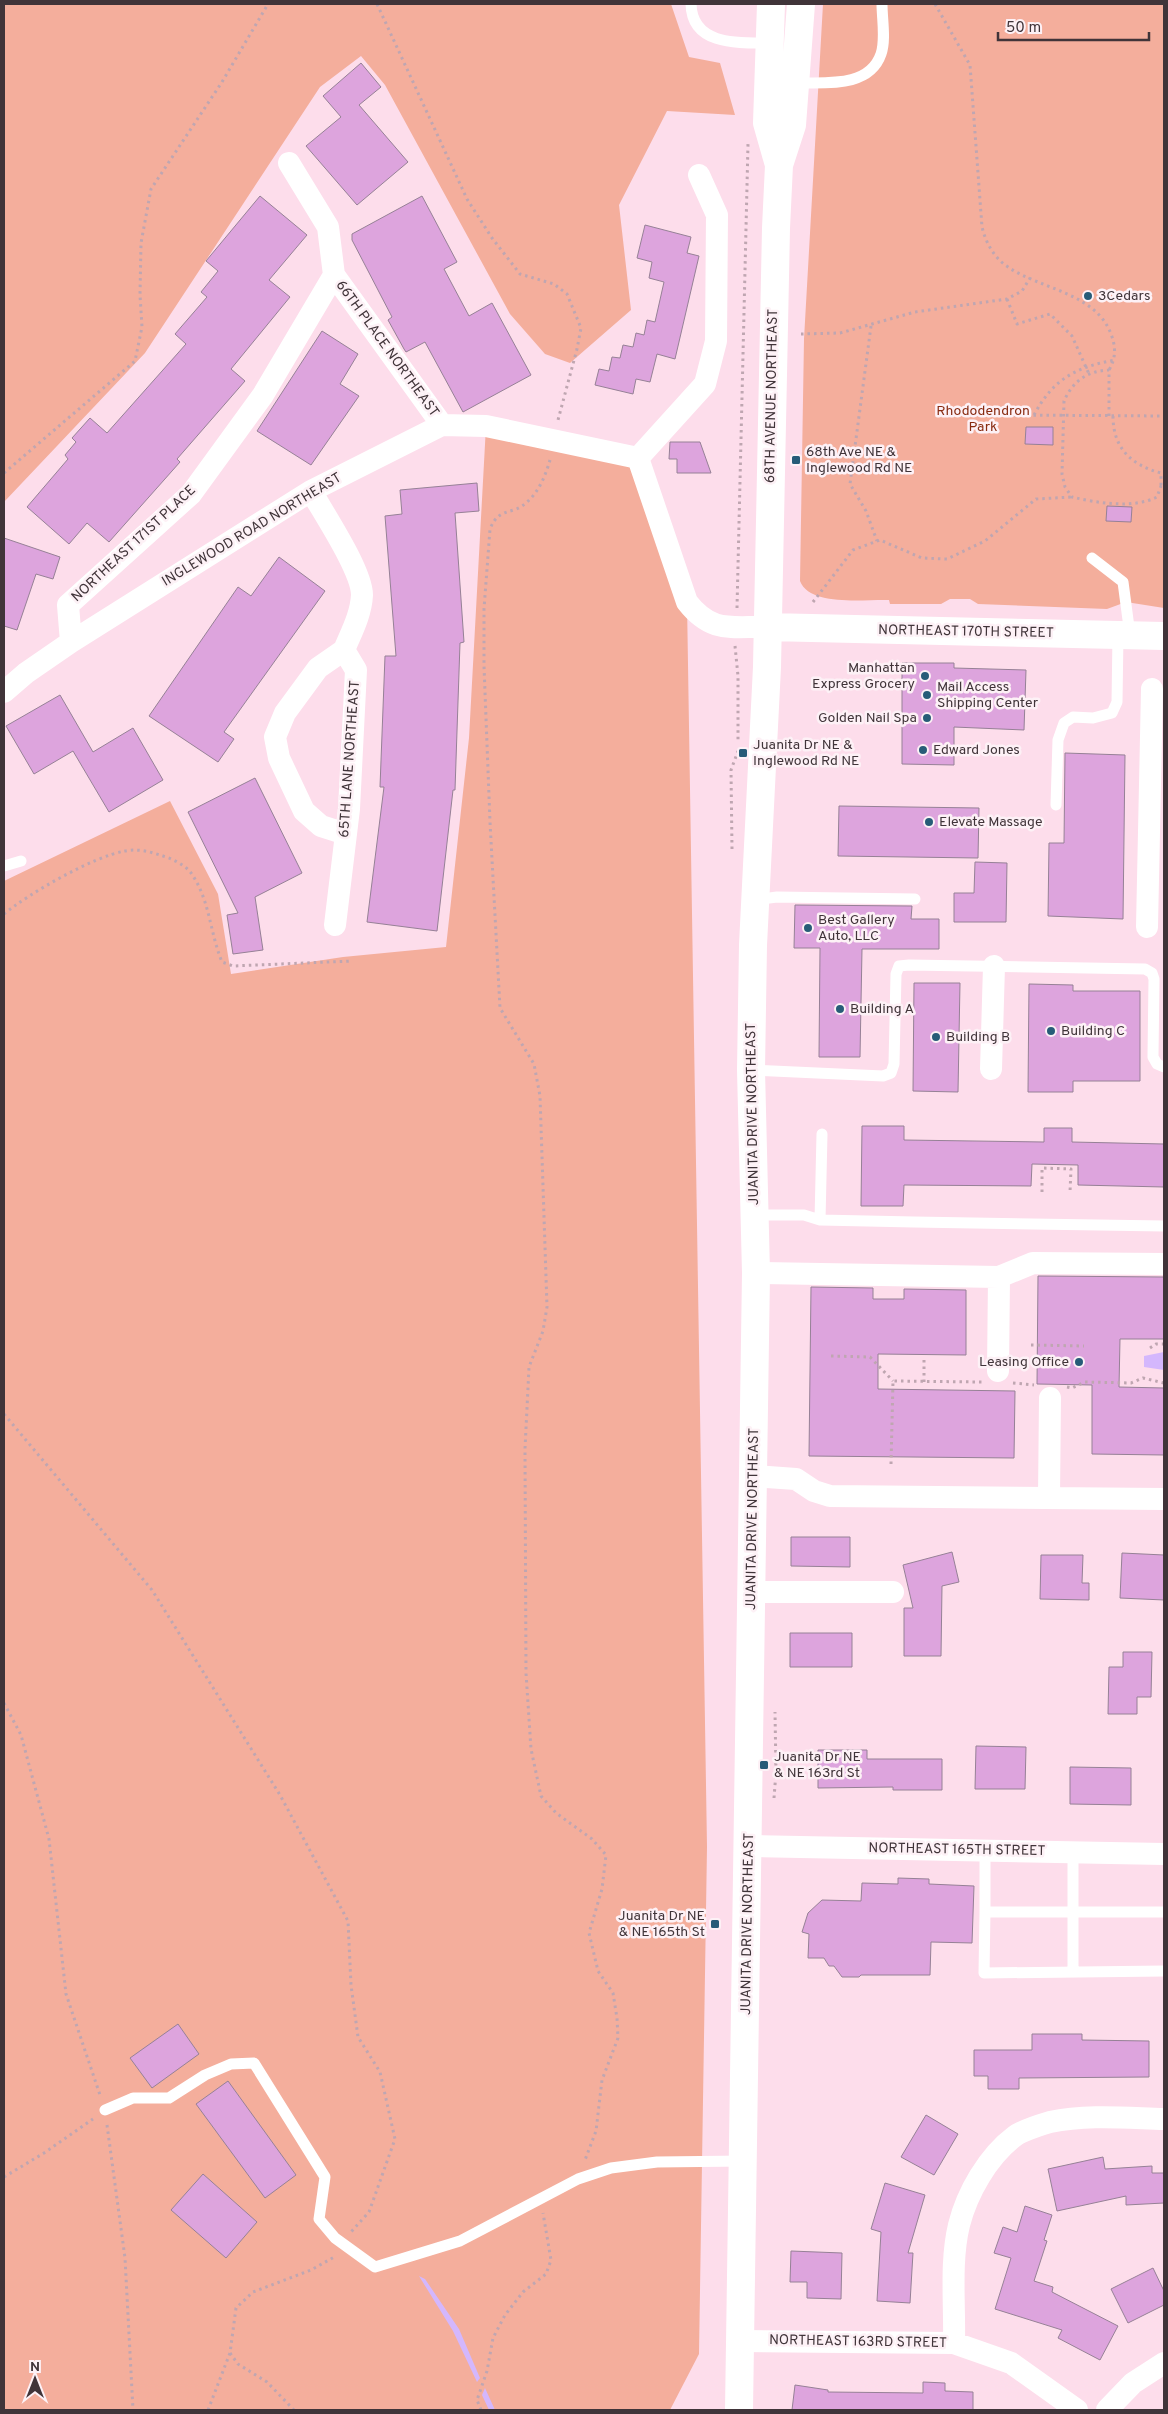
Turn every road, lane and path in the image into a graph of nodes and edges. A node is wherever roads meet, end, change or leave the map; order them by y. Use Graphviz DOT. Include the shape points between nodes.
graph roads {
  1 [pos="268,4"];
  2 [pos="377,4"];
  3 [pos="691,4"];
  4 [pos="771,4"];
  5 [pos="801,4"];
  6 [pos="882,4"];
  7 [pos="936,4"];
  8 [pos="770,43"];
  9 [pos="795,83"];
  10 [pos="748,136"];
  11 [pos="289,163"];
  12 [pos="779,165"];
  13 [pos="699,176"];
  14 [pos="334,275"];
  15 [pos="1030,278"];
  16 [pos="1007,299"];
  17 [pos="871,326"];
  18 [pos="800,334"];
  19 [pos="1115,360"];
  20 [pos="1087,366"];
  21 [pos="1109,370"];
  22 [pos="1089,374"];
  23 [pos="1014,415"];
  24 [pos="1034,415"];
  25 [pos="1063,415"];
  26 [pos="1111,416"];
  27 [pos="1164,416"];
  28 [pos="442,425"];
  29 [pos="552,440"];
  30 [pos="638,458"];
  31 [pos="4,473"];
  32 [pos="1163,486"];
  33 [pos="311,491"];
  34 [pos="1072,497"];
  35 [pos="877,541"];
  36 [pos="1092,558"];
  37 [pos="736,589"];
  38 [pos="741,592"];
  39 [pos="737,602"];
  40 [pos="814,602"];
  41 [pos="768,627"];
  42 [pos="1124,635"];
  43 [pos="1164,636"];
  44 [pos="71,642"];
  45 [pos="344,650"];
  46 [pos="737,661"];
  47 [pos="1152,688"];
  48 [pos="4,692"];
  49 [pos="1157,798"];
  50 [pos="1056,805"];
  51 [pos="346,834"];
  52 [pos="733,854"];
  53 [pos="21,862"];
  54 [pos="4,866"];
  55 [pos="915,899"];
  56 [pos="755,900"];
  57 [pos="4,914"];
  58 [pos="335,925"];
  59 [pos="1147,927"];
  60 [pos="352,960"];
  61 [pos="994,966"];
  62 [pos="1164,1067"];
  63 [pos="991,1069"];
  64 [pos="751,1070"];
  65 [pos="822,1134"];
  66 [pos="1042,1192"];
  67 [pos="1070,1192"];
  68 [pos="754,1215"];
  69 [pos="820,1220"];
  70 [pos="1164,1226"];
  71 [pos="1164,1264"];
  72 [pos="756,1274"];
  73 [pos="999,1277"];
  74 [pos="1164,1344"];
  75 [pos="1031,1345"];
  76 [pos="1084,1346"];
  77 [pos="1150,1348"];
  78 [pos="831,1356"];
  79 [pos="924,1360"];
  80 [pos="998,1372"];
  81 [pos="893,1381"];
  82 [pos="924,1382"];
  83 [pos="1050,1398"];
  84 [pos="4,1414"];
  85 [pos="753,1476"];
  86 [pos="1049,1497"];
  87 [pos="1164,1498"];
  88 [pos="752,1592"];
  89 [pos="893,1592"];
  90 [pos="4,1703"];
  91 [pos="749,1846"];
  92 [pos="985,1851"];
  93 [pos="1073,1853"];
  94 [pos="1164,1854"];
  95 [pos="985,1912"];
  96 [pos="1074,1912"];
  97 [pos="1164,1912"];
  98 [pos="1164,1971"];
  99 [pos="1073,1972"];
  100 [pos="105,2110"];
  101 [pos="1164,2119"];
  102 [pos="744,2160"];
  103 [pos="581,2166"];
  104 [pos="4,2177"];
  105 [pos="541,2200"];
  106 [pos="344,2244"];
  107 [pos="740,2341"];
  108 [pos="954,2343"];
  109 [pos="230,2353"];
  110 [pos="1164,2363"];
  111 [pos="133,2410"];
  112 [pos="208,2410"];
  113 [pos="294,2410"];
  114 [pos="481,2410"];
  115 [pos="739,2410"];
  116 [pos="1077,2410"];
  117 [pos="1107,2410"];
  1 -- 31 [label="path" via="151,189 141,243 142,327 134,361"];
  2 -- 29 [label="path" via="467,199 482,223 520,274 554,284 567,294 581,328"];
  3 -- 8 [label="lane" via="694,21 707,35 730,42"];
  4 -- 8 [label="main road, 68TH AVENUE NORTHEAST"];
  5 -- 9 [label="main road, 68TH AVENUE NORTHEAST"];
  6 -- 9 [label="lane" via="881,54 874,66 858,78"];
  7 -- 15 [label="path" via="970,65 985,239 994,255 1008,268"];
  8 -- 12 [label="main road, 68TH AVENUE NORTHEAST" via="767,123"];
  9 -- 12 [label="main road, 68TH AVENUE NORTHEAST" via="792,126"];
  10 -- 37 [label="path"];
  11 -- 14 [label="street, 66TH PLACE NORTHEAST" via="328,227"];
  12 -- 41 [label="main road, 68TH AVENUE NORTHEAST"];
  13 -- 30 [label="street" via="716,215 716,341 705,384"];
  14 -- 28 [label="street, 66TH PLACE NORTHEAST"];
  14 -- 44 [label="street, NORTHEAST 171ST PLACE" via="263,395 191,494 68,605"];
  15 -- 16 [label="path" via="1022,291"];
  15 -- 19 [label="path" via="1083,302 1107,323 1114,341"];
  16 -- 17 [label="path" via="915,312"];
  16 -- 20 [label="path" via="1018,324 1050,314 1072,336"];
  17 -- 18 [label="path" via="840,333"];
  17 -- 35 [label="path" via="850,484 866,511"];
  19 -- 20 [label="path"];
  19 -- 21 [label="path"];
  20 -- 22 [label="path"];
  20 -- 24 [label="path" via="1064,377 1043,397"];
  21 -- 22 [label="path"];
  21 -- 26 [label="path"];
  22 -- 25 [label="path" via="1068,392"];
  23 -- 24 [label="path"];
  24 -- 25 [label="path"];
  25 -- 26 [label="path"];
  25 -- 34 [label="path" via="1062,474"];
  26 -- 27 [label="path"];
  26 -- 32 [label="path" via="1118,444 1133,462 1161,473"];
  28 -- 29 [label="street, INGLEWOOD ROAD NORTHEAST" via="486,426"];
  28 -- 33 [label="street, INGLEWOOD ROAD NORTHEAST"];
  29 -- 30 [label="street, INGLEWOOD ROAD NORTHEAST"];
  29 -- 103 [label="path" via="546,474 527,503 494,518 490,529 484,666 500,1008 534,1064 540,1096 547,1307 543,1331 530,1368 525,1449 526,1673 531,1749 541,1796 556,1813 592,1839 606,1855 602,1889 589,1933 598,1971 613,1993 617,2018 618,2038 602,2080 596,2131"];
  30 -- 41 [label="street" via="687,602 698,616 714,625"];
  32 -- 34 [label="path" via="1157,497 1146,502 1099,502"];
  33 -- 44 [label="street, INGLEWOOD ROAD NORTHEAST"];
  33 -- 45 [label="street" via="356,571 362,593 360,613"];
  34 -- 35 [label="path" via="1036,499 985,542 947,559 922,558"];
  35 -- 40 [label="path" via="853,550"];
  36 -- 42 [label="lane" via="1123,582"];
  37 -- 38 [label="path"];
  37 -- 39 [label="path"];
  41 -- 42 [label="main road, NORTHEAST 170TH STREET"];
  41 -- 56 [label="main road, JUANITA DRIVE NORTHEAST"];
  42 -- 43 [label="main road, NORTHEAST 170TH STREET"];
  42 -- 50 [label="lane" via="1117,702 1112,713 1093,718 1073,717 1064,724 1058,740"];
  44 -- 48 [label="street, INGLEWOOD ROAD NORTHEAST"];
  45 -- 51 [label="street, 65TH LANE NORTHEAST" via="356,670"];
  45 -- 51 [label="street" via="318,668 285,713 275,737 279,758 304,811 321,826"];
  46 -- 52 [label="path" via="738,752 732,770"];
  47 -- 49 [label="street"];
  49 -- 59 [label="street"];
  51 -- 58 [label="street, 65TH LANE NORTHEAST"];
  53 -- 54 [label="lane"];
  55 -- 56 [label="lane" via="777,897"];
  56 -- 64 [label="main road, JUANITA DRIVE NORTHEAST"];
  57 -- 60 [label="path" via="41,888 94,862 124,851 148,850 179,862 192,874 206,900 215,945 222,962 233,966"];
  61 -- 62 [label="lane" via="1144,969 1152,973 1153,1056 1157,1064"];
  61 -- 63 [label="street"];
  61 -- 64 [label="lane" via="900,966 896,974 894,1064 891,1073 883,1076"];
  64 -- 68 [label="main road, JUANITA DRIVE NORTHEAST"];
  65 -- 69 [label="lane"];
  66 -- 67 [label="path" via="1042,1168 1071,1169"];
  68 -- 69 [label="lane" via="804,1215"];
  68 -- 72 [label="main road, JUANITA DRIVE NORTHEAST"];
  69 -- 70 [label="lane"];
  71 -- 73 [label="street" via="1033,1263"];
  72 -- 73 [label="street"];
  72 -- 85 [label="main road, JUANITA DRIVE NORTHEAST"];
  73 -- 80 [label="street"];
  74 -- 77 [label="path"];
  75 -- 76 [label="path"];
  78 -- 81 [label="path" via="870,1357"];
  79 -- 82 [label="path"];
  83 -- 86 [label="street"];
  84 -- 106 [label="path" via="152,1590 280,1794 348,1921 358,2037 380,2072 395,2139 369,2212"];
  85 -- 86 [label="street" via="796,1479 814,1491 830,1496"];
  85 -- 88 [label="main road, JUANITA DRIVE NORTHEAST"];
  86 -- 87 [label="street"];
  88 -- 89 [label="street"];
  88 -- 91 [label="main road, JUANITA DRIVE NORTHEAST"];
  90 -- 100 [label="path" via="21,1735 48,1838 66,1994"];
  91 -- 92 [label="street, NORTHEAST 165TH STREET"];
  91 -- 102 [label="main road, JUANITA DRIVE NORTHEAST"];
  92 -- 93 [label="street, NORTHEAST 165TH STREET"];
  92 -- 95 [label="lane"];
  93 -- 94 [label="street, NORTHEAST 165TH STREET"];
  93 -- 96 [label="lane"];
  95 -- 96 [label="lane"];
  95 -- 99 [label="lane" via="984,1972"];
  96 -- 97 [label="lane"];
  96 -- 99 [label="lane"];
  98 -- 99 [label="lane"];
  100 -- 104 [label="path"];
  100 -- 106 [label="lane" via="133,2098 169,2098 205,2075 231,2064 254,2063 325,2177 319,2219"];
  100 -- 111 [label="path" via="125,2258"];
  101 -- 108 [label="street" via="1090,2118 1050,2122 1016,2135 989,2163 970,2196 959,2225 955,2252"];
  102 -- 105 [label="lane" via="657,2162 611,2168 578,2179"];
  102 -- 107 [label="main road, JUANITA DRIVE NORTHEAST"];
  105 -- 106 [label="lane" via="460,2241 376,2267"];
  105 -- 114 [label="path" via="551,2260 546,2274 523,2292 505,2315 493,2338 477,2400"];
  106 -- 109 [label="path" via="339,2254 311,2270 253,2292 236,2308"];
  107 -- 108 [label="street, NORTHEAST 163RD STREET"];
  107 -- 115 [label="main road, JUANITA DRIVE NORTHEAST"];
  108 -- 116 [label="street, NORTHEAST 163RD STREET" via="1011,2363"];
  109 -- 112 [label="path"];
  109 -- 113 [label="path" via="238,2364 267,2382"];
  110 -- 117 [label="street" via="1133,2383"];
}
